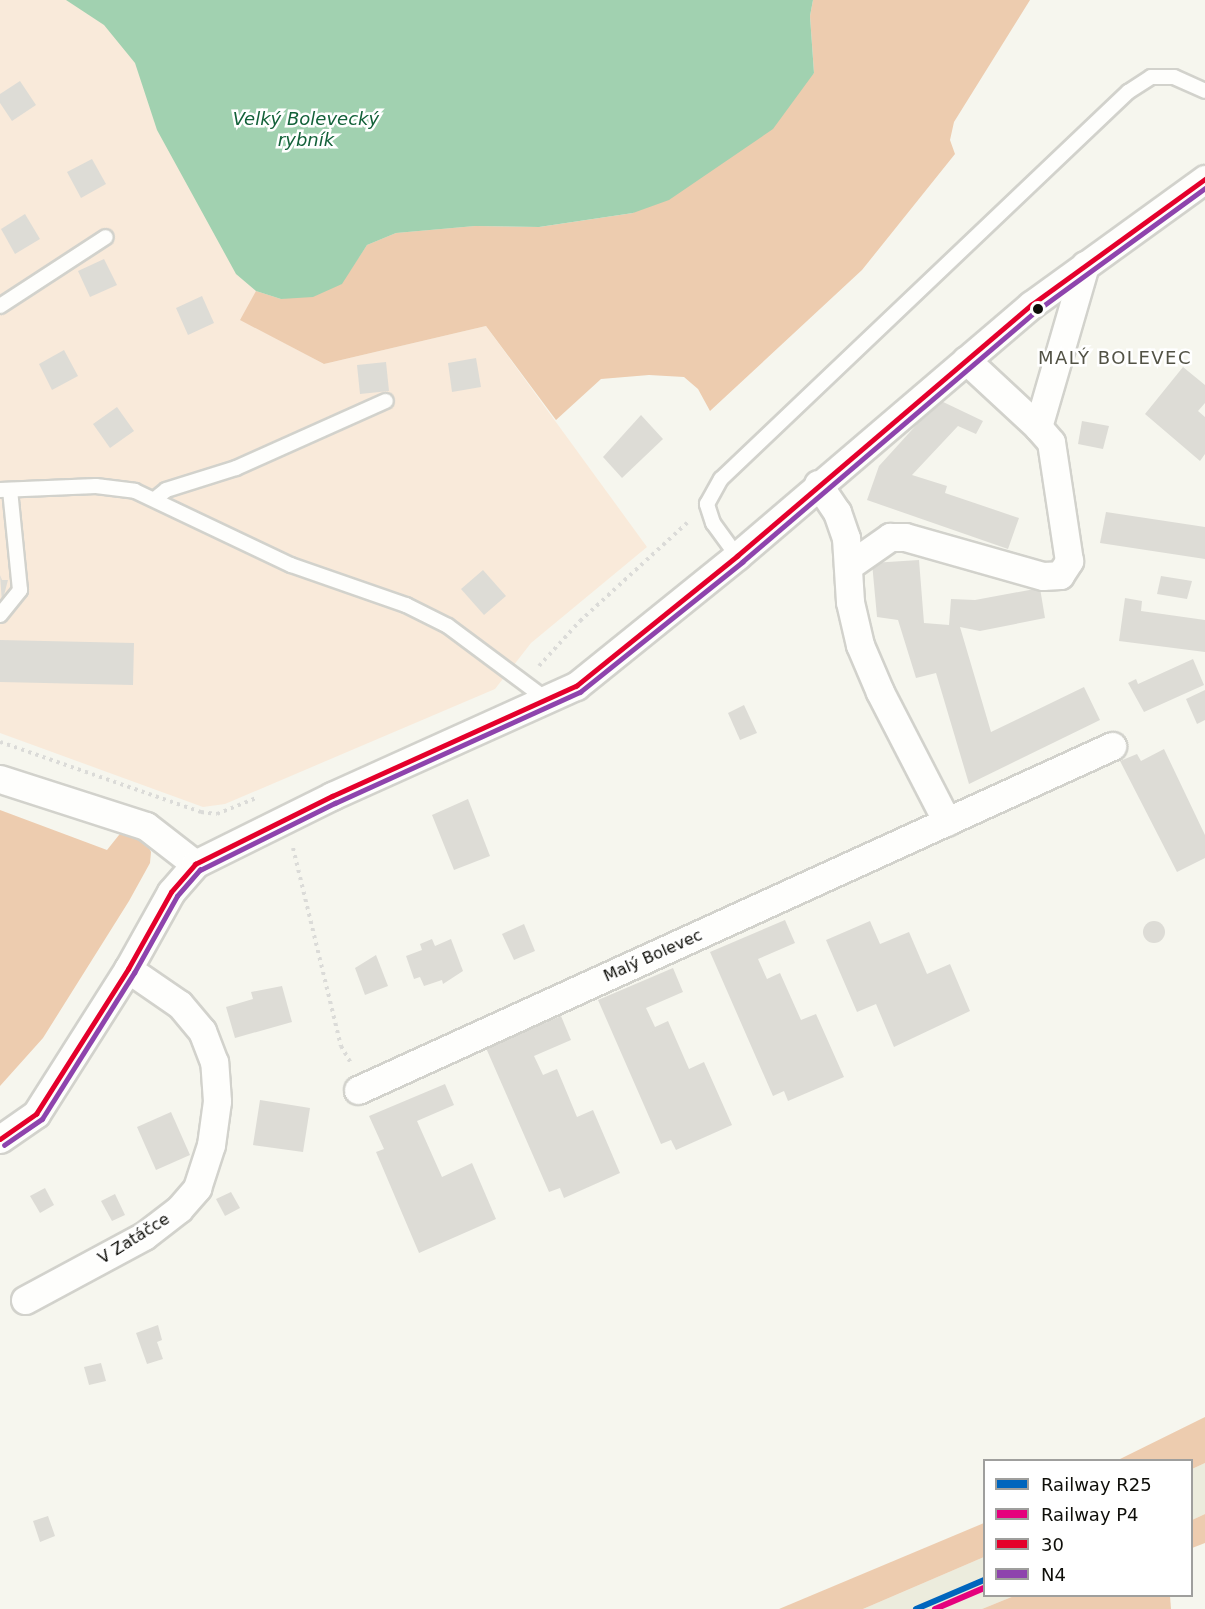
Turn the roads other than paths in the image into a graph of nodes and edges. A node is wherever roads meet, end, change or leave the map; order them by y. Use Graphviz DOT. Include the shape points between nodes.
graph roads {
  1 [pos="1205,92"];
  2 [pos="1205,180"];
  3 [pos="106,237"];
  4 [pos="1085,265"];
  5 [pos="0,306"];
  6 [pos="966,360"];
  7 [pos="386,401"];
  8 [pos="1038,427"];
  9 [pos="818,484"];
  10 [pos="5,490"];
  11 [pos="155,499"];
  12 [pos="737,556"];
  13 [pos="850,565"];
  14 [pos="0,615"];
  15 [pos="546,699"];
  16 [pos="1112,746"];
  17 [pos="0,779"];
  18 [pos="947,822"];
  19 [pos="195,864"];
  20 [pos="128,969"];
  21 [pos="362,1088"];
  22 [pos="0,1139"];
  23 [pos="25,1300"];
  1 -- 12 [label="lane" via="1174,77 1151,77 1128,92 721,479 707,504 713,523"];
  2 -- 4 [label="street"];
  3 -- 5 [label="lane"];
  4 -- 6 [label="street"];
  4 -- 8 [label="street"];
  6 -- 8 [label="street"];
  6 -- 9 [label="street"];
  7 -- 11 [label="lane" via="236,468 165,490"];
  8 -- 13 [label="street" via="1051,442 1069,561 1060,575 1043,576 905,537 890,537"];
  9 -- 12 [label="street"];
  9 -- 13 [label="street" via="837,512"];
  10 -- 11 [label="lane" via="96,486 135,491"];
  10 -- 14 [label="lane" via="21,583 16,599"];
  11 -- 15 [label="lane" via="291,565 406,606 448,626"];
  12 -- 15 [label="street" via="576,686"];
  13 -- 18 [label="street" via="850,602 860,645 880,693"];
  15 -- 19 [label="street"];
  16 -- 18 [label="street, Malý Bolevec"];
  17 -- 19 [label="street" via="146,826"];
  18 -- 21 [label="street, Malý Bolevec"];
  19 -- 20 [label="street" via="171,892"];
  20 -- 22 [label="street" via="36,1113"];
  20 -- 23 [label="street, V Zatáčce" via="179,1004 202,1031 214,1062 217,1101 211,1145 197,1188 179,1209 144,1236"];
}
